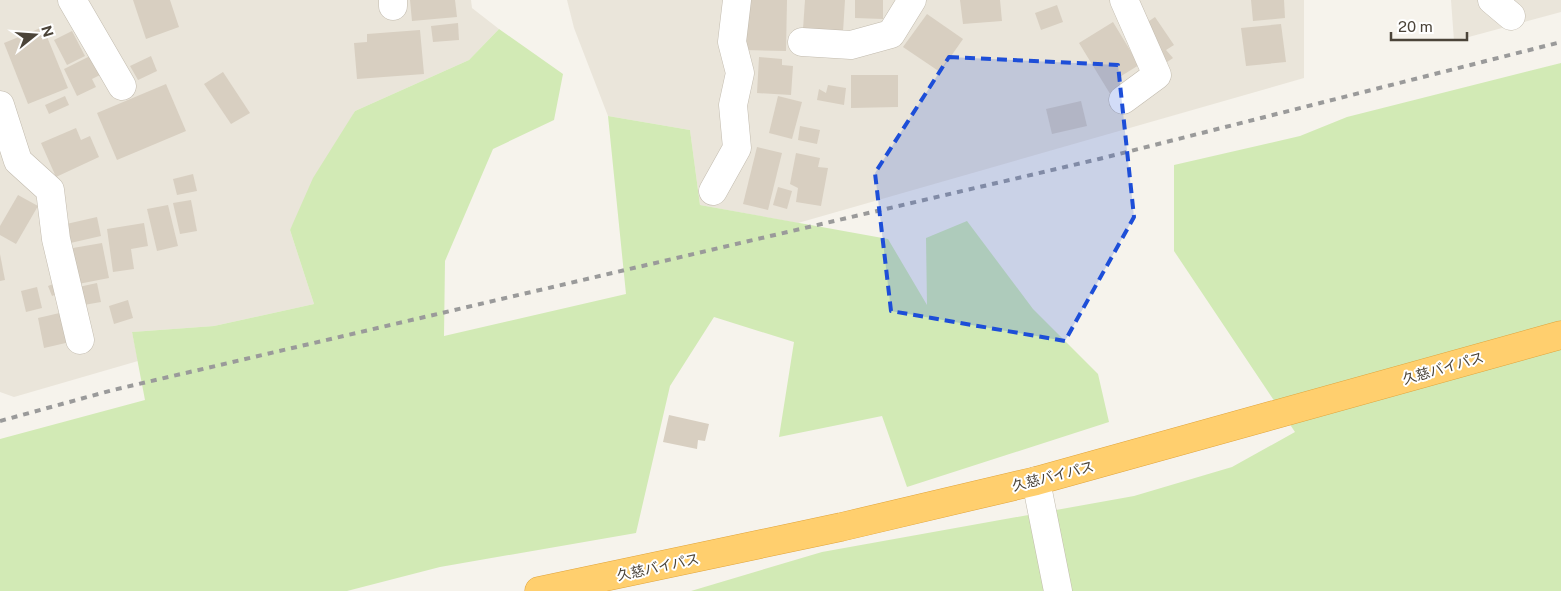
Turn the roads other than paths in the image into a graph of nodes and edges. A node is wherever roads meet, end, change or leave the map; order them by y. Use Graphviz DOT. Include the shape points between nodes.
graph roads {
  1 [pos="72,0"];
  2 [pos="736,0"];
  3 [pos="912,0"];
  4 [pos="1124,0"];
  5 [pos="802,42"];
  6 [pos="122,86"];
  7 [pos="1123,100"];
  8 [pos="0,105"];
  9 [pos="7,156"];
  10 [pos="713,191"];
  11 [pos="1561,335"];
  12 [pos="80,340"];
  13 [pos="1036,482"];
  14 [pos="538,591"];
  15 [pos="1058,591"];
  1 -- 6 [label="street"];
  2 -- 10 [label="street" via="732,42 740,72 733,105 738,148"];
  3 -- 5 [label="street" via="891,34 851,45"];
  4 -- 7 [label="street" via="1157,75"];
  8 -- 9 [label="street"];
  9 -- 12 [label="street" via="18,161 50,190 56,239"];
  11 -- 13 [label="highway, 久慈バイパス"];
  13 -- 14 [label="highway, 久慈バイパス"];
  13 -- 15 [label="street"];
}
